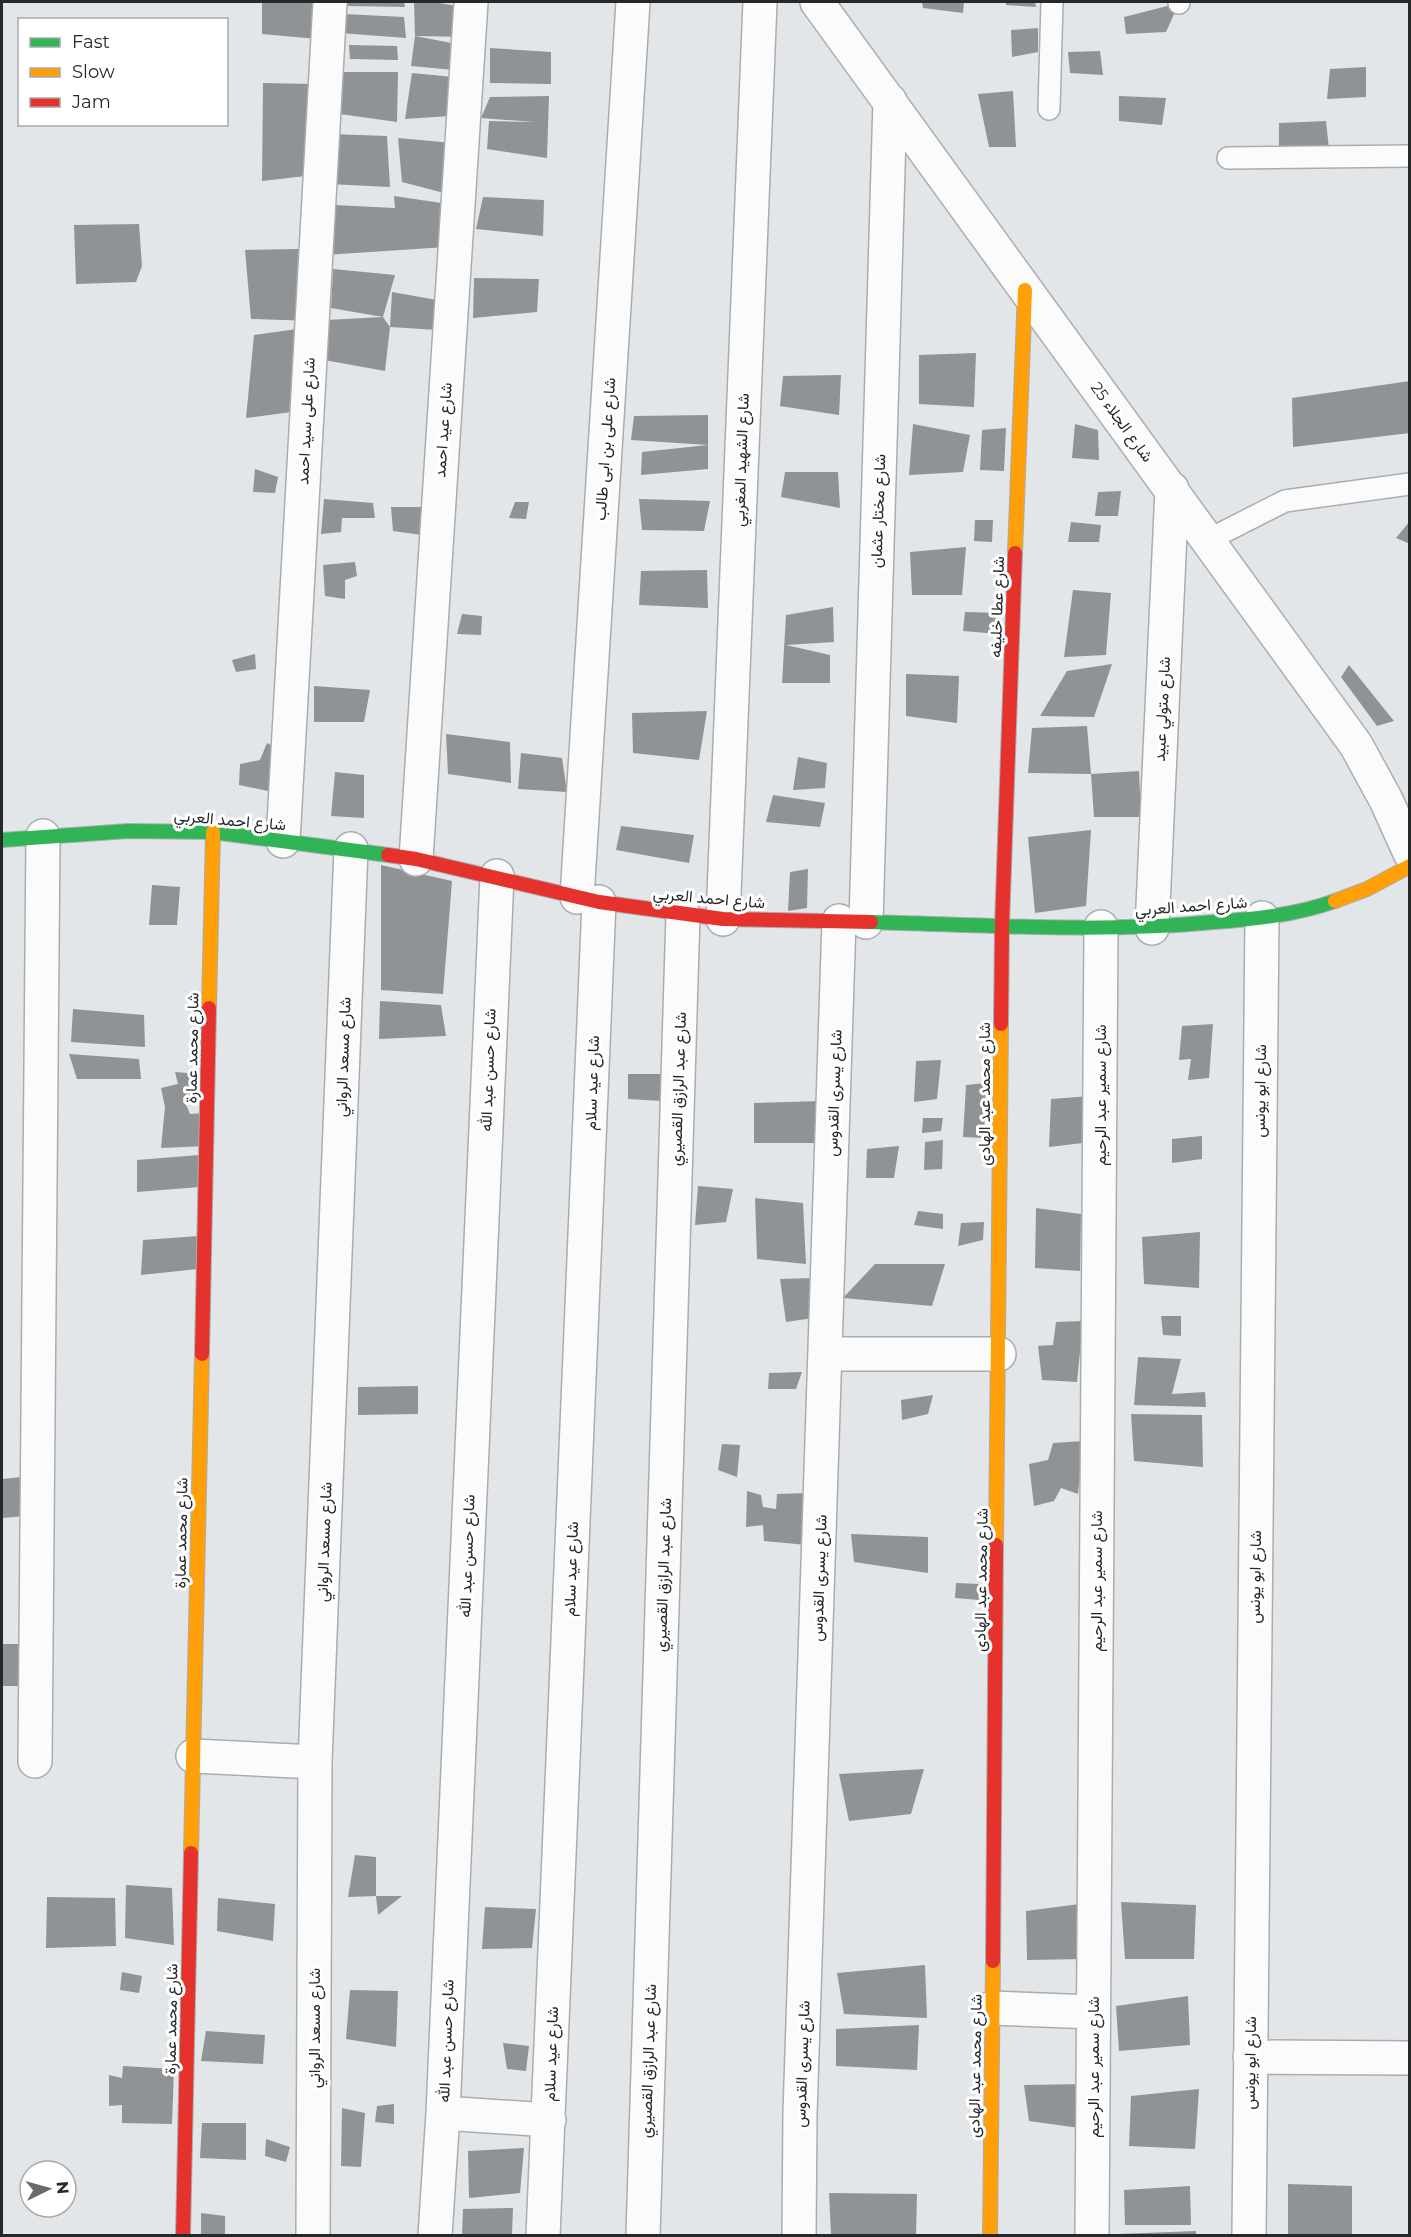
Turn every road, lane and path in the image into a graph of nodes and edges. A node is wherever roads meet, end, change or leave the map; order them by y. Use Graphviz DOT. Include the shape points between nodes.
graph roads {
  1 [pos="330,2"];
  2 [pos="471,2"];
  3 [pos="633,2"];
  4 [pos="760,2"];
  5 [pos="817,2"];
  6 [pos="1052,2"];
  7 [pos="839,16"];
  8 [pos="890,101"];
  9 [pos="1049,109"];
  10 [pos="1410,156"];
  11 [pos="1228,158"];
  12 [pos="1025,291"];
  13 [pos="1410,484"];
  14 [pos="1172,489"];
  15 [pos="1208,540"];
  16 [pos="213,832"];
  17 [pos="43,836"];
  18 [pos="2,840"];
  19 [pos="283,841"];
  20 [pos="351,849"];
  21 [pos="1410,853"];
  22 [pos="416,859"];
  23 [pos="1410,866"];
  24 [pos="497,876"];
  25 [pos="588,899"];
  26 [pos="683,914"];
  27 [pos="1262,918"];
  28 [pos="723,919"];
  29 [pos="852,922"];
  30 [pos="1002,925"];
  31 [pos="1101,927"];
  32 [pos="1152,928"];
  33 [pos="827,1354"];
  34 [pos="999,1354"];
  35 [pos="193,1756"];
  36 [pos="35,1761"];
  37 [pos="315,1762"];
  38 [pos="993,2008"];
  39 [pos="1093,2012"];
  40 [pos="1250,2058"];
  41 [pos="1410,2058"];
  42 [pos="443,2113"];
  43 [pos="549,2120"];
  44 [pos="183,2235"];
  45 [pos="313,2235"];
  46 [pos="435,2235"];
  47 [pos="543,2235"];
  48 [pos="643,2235"];
  49 [pos="799,2235"];
  50 [pos="990,2235"];
  51 [pos="1092,2235"];
  52 [pos="1249,2235"];
  1 -- 19 [label="street, شارع على سيد احمد"];
  2 -- 22 [label="street, شارع عيد احمد"];
  3 -- 25 [label="street, شارع على بن ابى طالب"];
  4 -- 28 [label="street, شارع الشهيد المغربي"];
  5 -- 7 [label="street, شارع الجلاء 25"];
  6 -- 9 [label="lane"];
  7 -- 8 [label="street, شارع الجلاء 25"];
  8 -- 12 [label="street, شارع الجلاء 25"];
  8 -- 29 [label="street, شارع مختار عثمان"];
  10 -- 11 [label="lane"];
  12 -- 14 [label="street, شارع الجلاء 25"];
  12 -- 30 [label="street, شارع عطا خليفه"];
  13 -- 15 [label="lane" via="1285,501"];
  14 -- 15 [label="street, شارع الجلاء 25"];
  14 -- 32 [label="street, شارع متولي عبيد"];
  15 -- 21 [label="street, شارع الجلاء 25" via="1356,745"];
  16 -- 17 [label="street, شارع احمد العربي"];
  16 -- 19 [label="street, شارع احمد العربي"];
  16 -- 35 [label="street, شارع محمد عمارة"];
  17 -- 18 [label="street, شارع احمد العربي"];
  17 -- 36 [label="street"];
  19 -- 20 [label="street, شارع احمد العربي"];
  20 -- 22 [label="street, شارع احمد العربي"];
  20 -- 37 [label="street, شارع مسعد الرواني"];
  22 -- 24 [label="street, شارع احمد العربي"];
  23 -- 27 [label="street, شارع احمد العربي" via="1367,890 1315,908"];
  24 -- 25 [label="street, شارع احمد العربي"];
  24 -- 42 [label="street, شارع حسن عبد الله"];
  25 -- 26 [label="street, شارع احمد العربي"];
  25 -- 43 [label="street, شارع عيد سلام"];
  26 -- 28 [label="street, شارع احمد العربي"];
  26 -- 48 [label="street, شارع عبد الرازق القصيري"];
  27 -- 32 [label="street, شارع احمد العربي"];
  27 -- 40 [label="street, شارع ابو يونس"];
  28 -- 29 [label="street, شارع احمد العربي"];
  29 -- 30 [label="street, شارع احمد العربي"];
  29 -- 33 [label="street, شارع يسرى القدوس"];
  30 -- 31 [label="street, شارع احمد العربي"];
  30 -- 34 [label="street, شارع محمد عبد الهادى"];
  31 -- 32 [label="street, شارع احمد العربي"];
  31 -- 39 [label="street, شارع سمير عبد الرحيم"];
  33 -- 34 [label="street"];
  33 -- 49 [label="street, شارع يسرى القدوس"];
  34 -- 38 [label="street, شارع محمد عبد الهادى"];
  35 -- 37 [label="street"];
  35 -- 44 [label="street, شارع محمد عمارة"];
  37 -- 45 [label="street, شارع مسعد الرواني"];
  38 -- 39 [label="street"];
  38 -- 50 [label="street, شارع محمد عبد الهادى"];
  39 -- 51 [label="street, شارع سمير عبد الرحيم"];
  40 -- 41 [label="street"];
  40 -- 52 [label="street, شارع ابو يونس"];
  42 -- 43 [label="street"];
  42 -- 46 [label="street, شارع حسن عبد الله"];
  43 -- 47 [label="street, شارع عيد سلام"];
}
